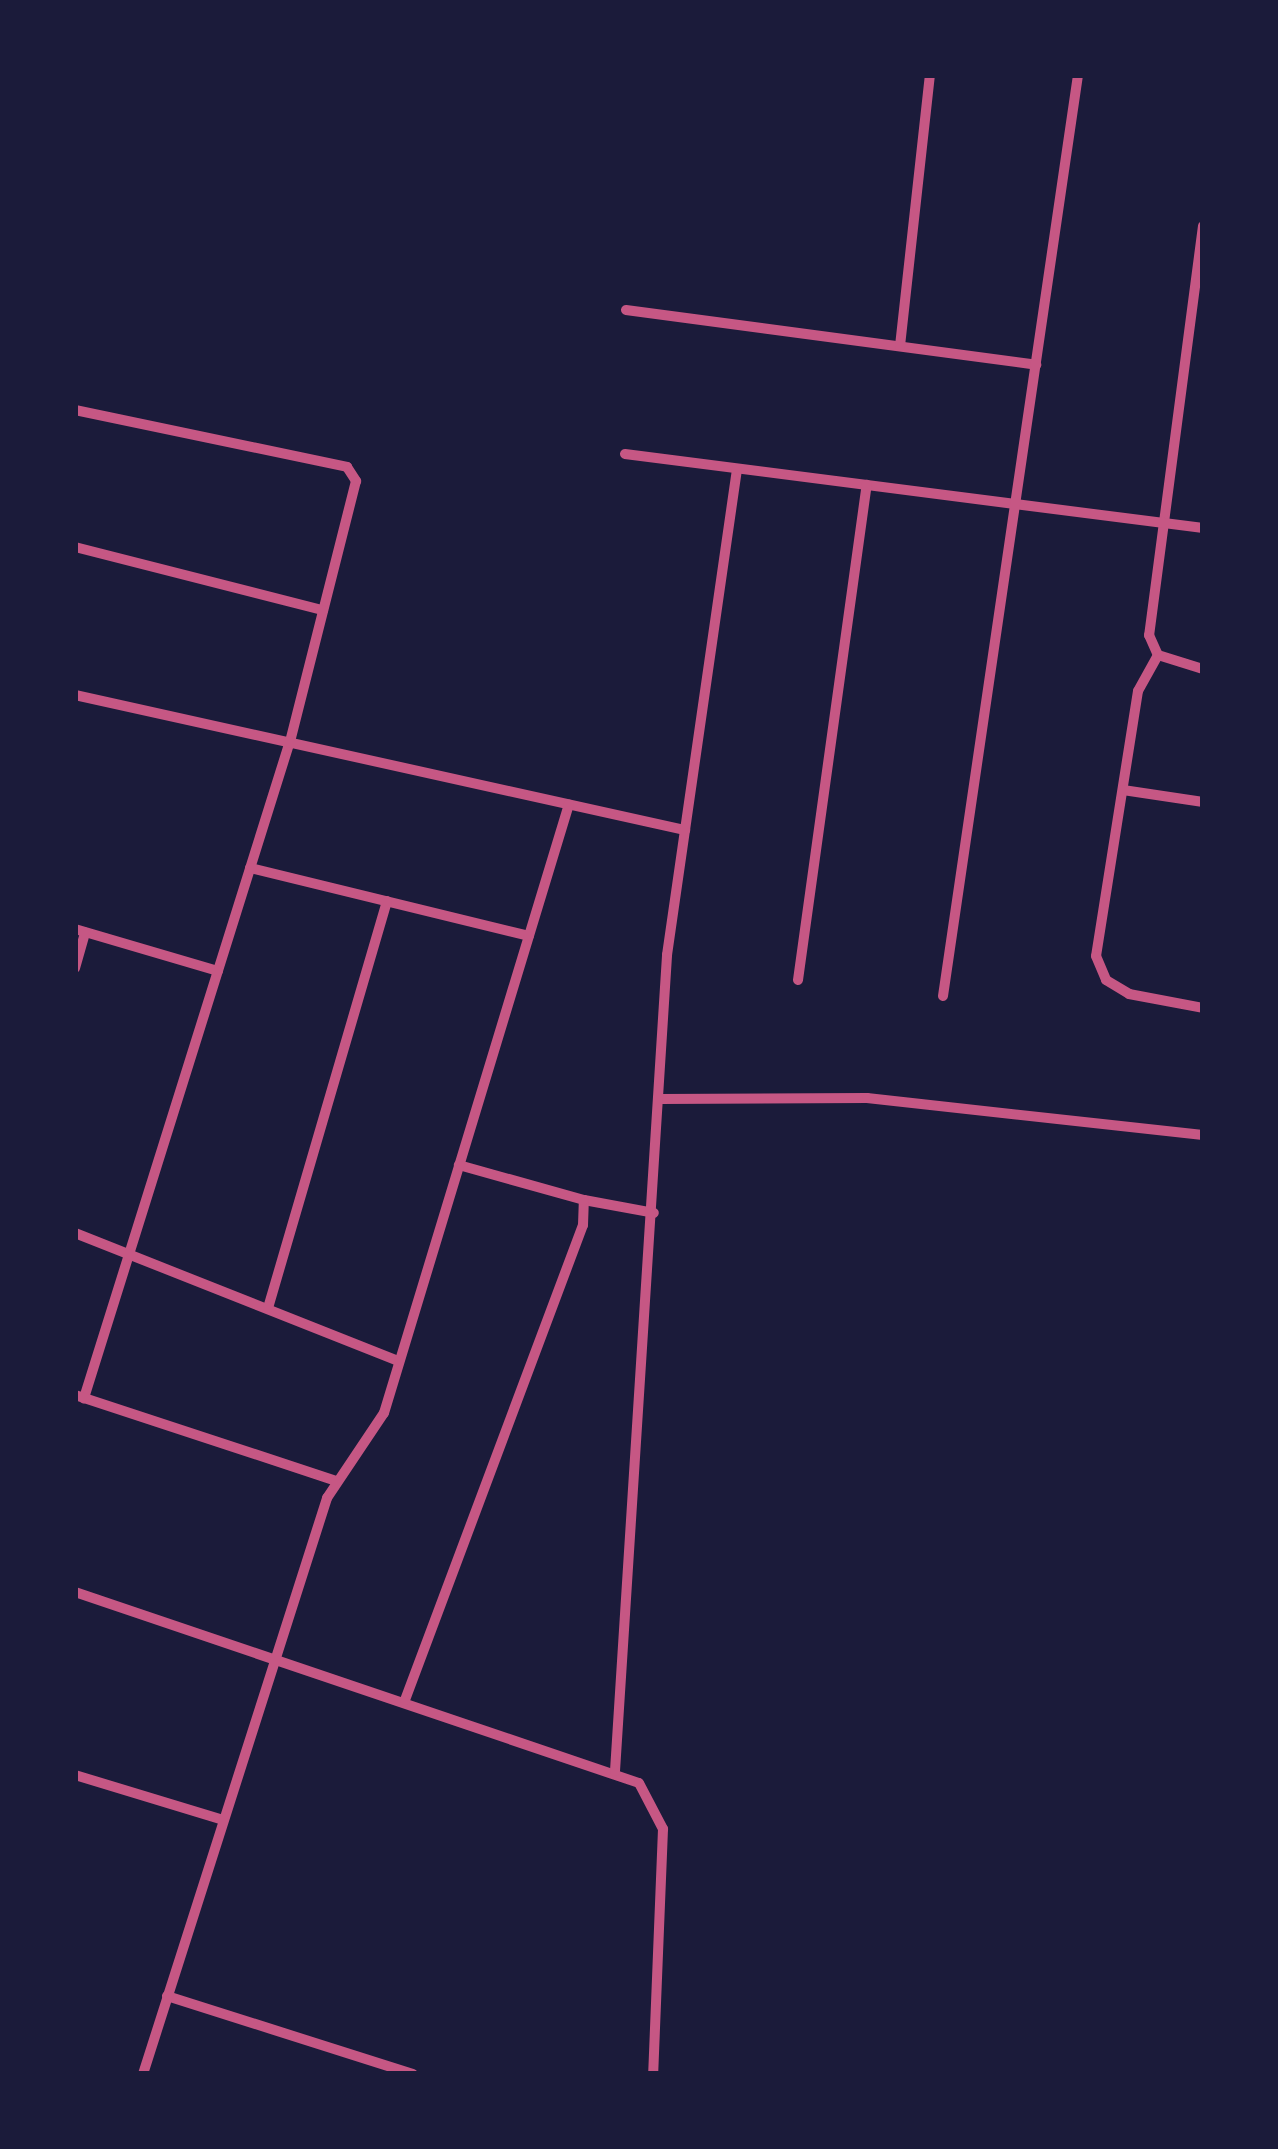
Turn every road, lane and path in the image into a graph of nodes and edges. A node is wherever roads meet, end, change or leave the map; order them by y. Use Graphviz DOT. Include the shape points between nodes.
graph roads {
  1 [pos="930,75"];
  2 [pos="1078,75"];
  3 [pos="1203,226"];
  4 [pos="626,310"];
  5 [pos="900,346"];
  6 [pos="1036,364"];
  7 [pos="75,410"];
  8 [pos="625,454"];
  9 [pos="737,469"];
  10 [pos="867,485"];
  11 [pos="1018,505"];
  12 [pos="1161,522"];
  13 [pos="1203,528"];
  14 [pos="75,547"];
  15 [pos="323,610"];
  16 [pos="1158,655"];
  17 [pos="1203,670"];
  18 [pos="75,696"];
  19 [pos="290,741"];
  20 [pos="1123,790"];
  21 [pos="1203,802"];
  22 [pos="569,804"];
  23 [pos="685,830"];
  24 [pos="250,868"];
  25 [pos="387,901"];
  26 [pos="80,930"];
  27 [pos="529,936"];
  28 [pos="75,968"];
  29 [pos="218,972"];
  30 [pos="798,980"];
  31 [pos="943,996"];
  32 [pos="1203,1008"];
  33 [pos="660,1099"];
  34 [pos="1203,1135"];
  35 [pos="459,1165"];
  36 [pos="584,1200"];
  37 [pos="654,1212"];
  38 [pos="75,1232"];
  39 [pos="129,1252"];
  40 [pos="268,1308"];
  41 [pos="400,1361"];
  42 [pos="80,1397"];
  43 [pos="336,1481"];
  44 [pos="75,1592"];
  45 [pos="275,1655"];
  46 [pos="405,1700"];
  47 [pos="615,1771"];
  48 [pos="75,1775"];
  49 [pos="223,1820"];
  50 [pos="167,1996"];
  51 [pos="142,2074"];
  52 [pos="412,2074"];
  53 [pos="654,2074"];
  1 -- 5 [label="street"];
  2 -- 6 [label="street"];
  3 -- 12 [label="street"];
  4 -- 5 [label="street"];
  5 -- 6 [label="street"];
  6 -- 11 [label="street"];
  7 -- 15 [label="street" via="347,466 356,481"];
  8 -- 9 [label="street"];
  9 -- 10 [label="street"];
  9 -- 23 [label="street"];
  10 -- 11 [label="street"];
  10 -- 30 [label="street"];
  11 -- 12 [label="street"];
  11 -- 31 [label="street"];
  12 -- 13 [label="street"];
  12 -- 16 [label="street" via="1149,635"];
  14 -- 15 [label="street"];
  15 -- 19 [label="street"];
  16 -- 17 [label="street"];
  16 -- 20 [label="street" via="1138,692"];
  18 -- 19 [label="street"];
  19 -- 22 [label="street"];
  19 -- 24 [label="street"];
  20 -- 21 [label="street"];
  20 -- 32 [label="street" via="1096,956 1106,980 1128,994"];
  22 -- 23 [label="street"];
  22 -- 27 [label="street"];
  23 -- 33 [label="street" via="667,955"];
  24 -- 25 [label="street"];
  24 -- 29 [label="street"];
  25 -- 27 [label="street"];
  25 -- 40 [label="street"];
  26 -- 28 [label="street"];
  26 -- 29 [label="street"];
  27 -- 35 [label="street"];
  29 -- 39 [label="street"];
  33 -- 34 [label="street" via="867,1098"];
  33 -- 37 [label="street"];
  35 -- 36 [label="street"];
  35 -- 41 [label="street"];
  36 -- 37 [label="street"];
  36 -- 46 [label="street" via="583,1226"];
  37 -- 47 [label="street"];
  38 -- 39 [label="street"];
  39 -- 40 [label="street"];
  39 -- 42 [label="street"];
  40 -- 41 [label="street"];
  41 -- 43 [label="street" via="375,1430"];
  42 -- 43 [label="street"];
  43 -- 45 [label="street"];
  44 -- 45 [label="street"];
  45 -- 46 [label="street"];
  45 -- 49 [label="street"];
  46 -- 47 [label="street"];
  47 -- 53 [label="street" via="639,1783 663,1829"];
  48 -- 49 [label="street"];
  49 -- 50 [label="street"];
  50 -- 51 [label="street"];
  50 -- 52 [label="street"];
}
